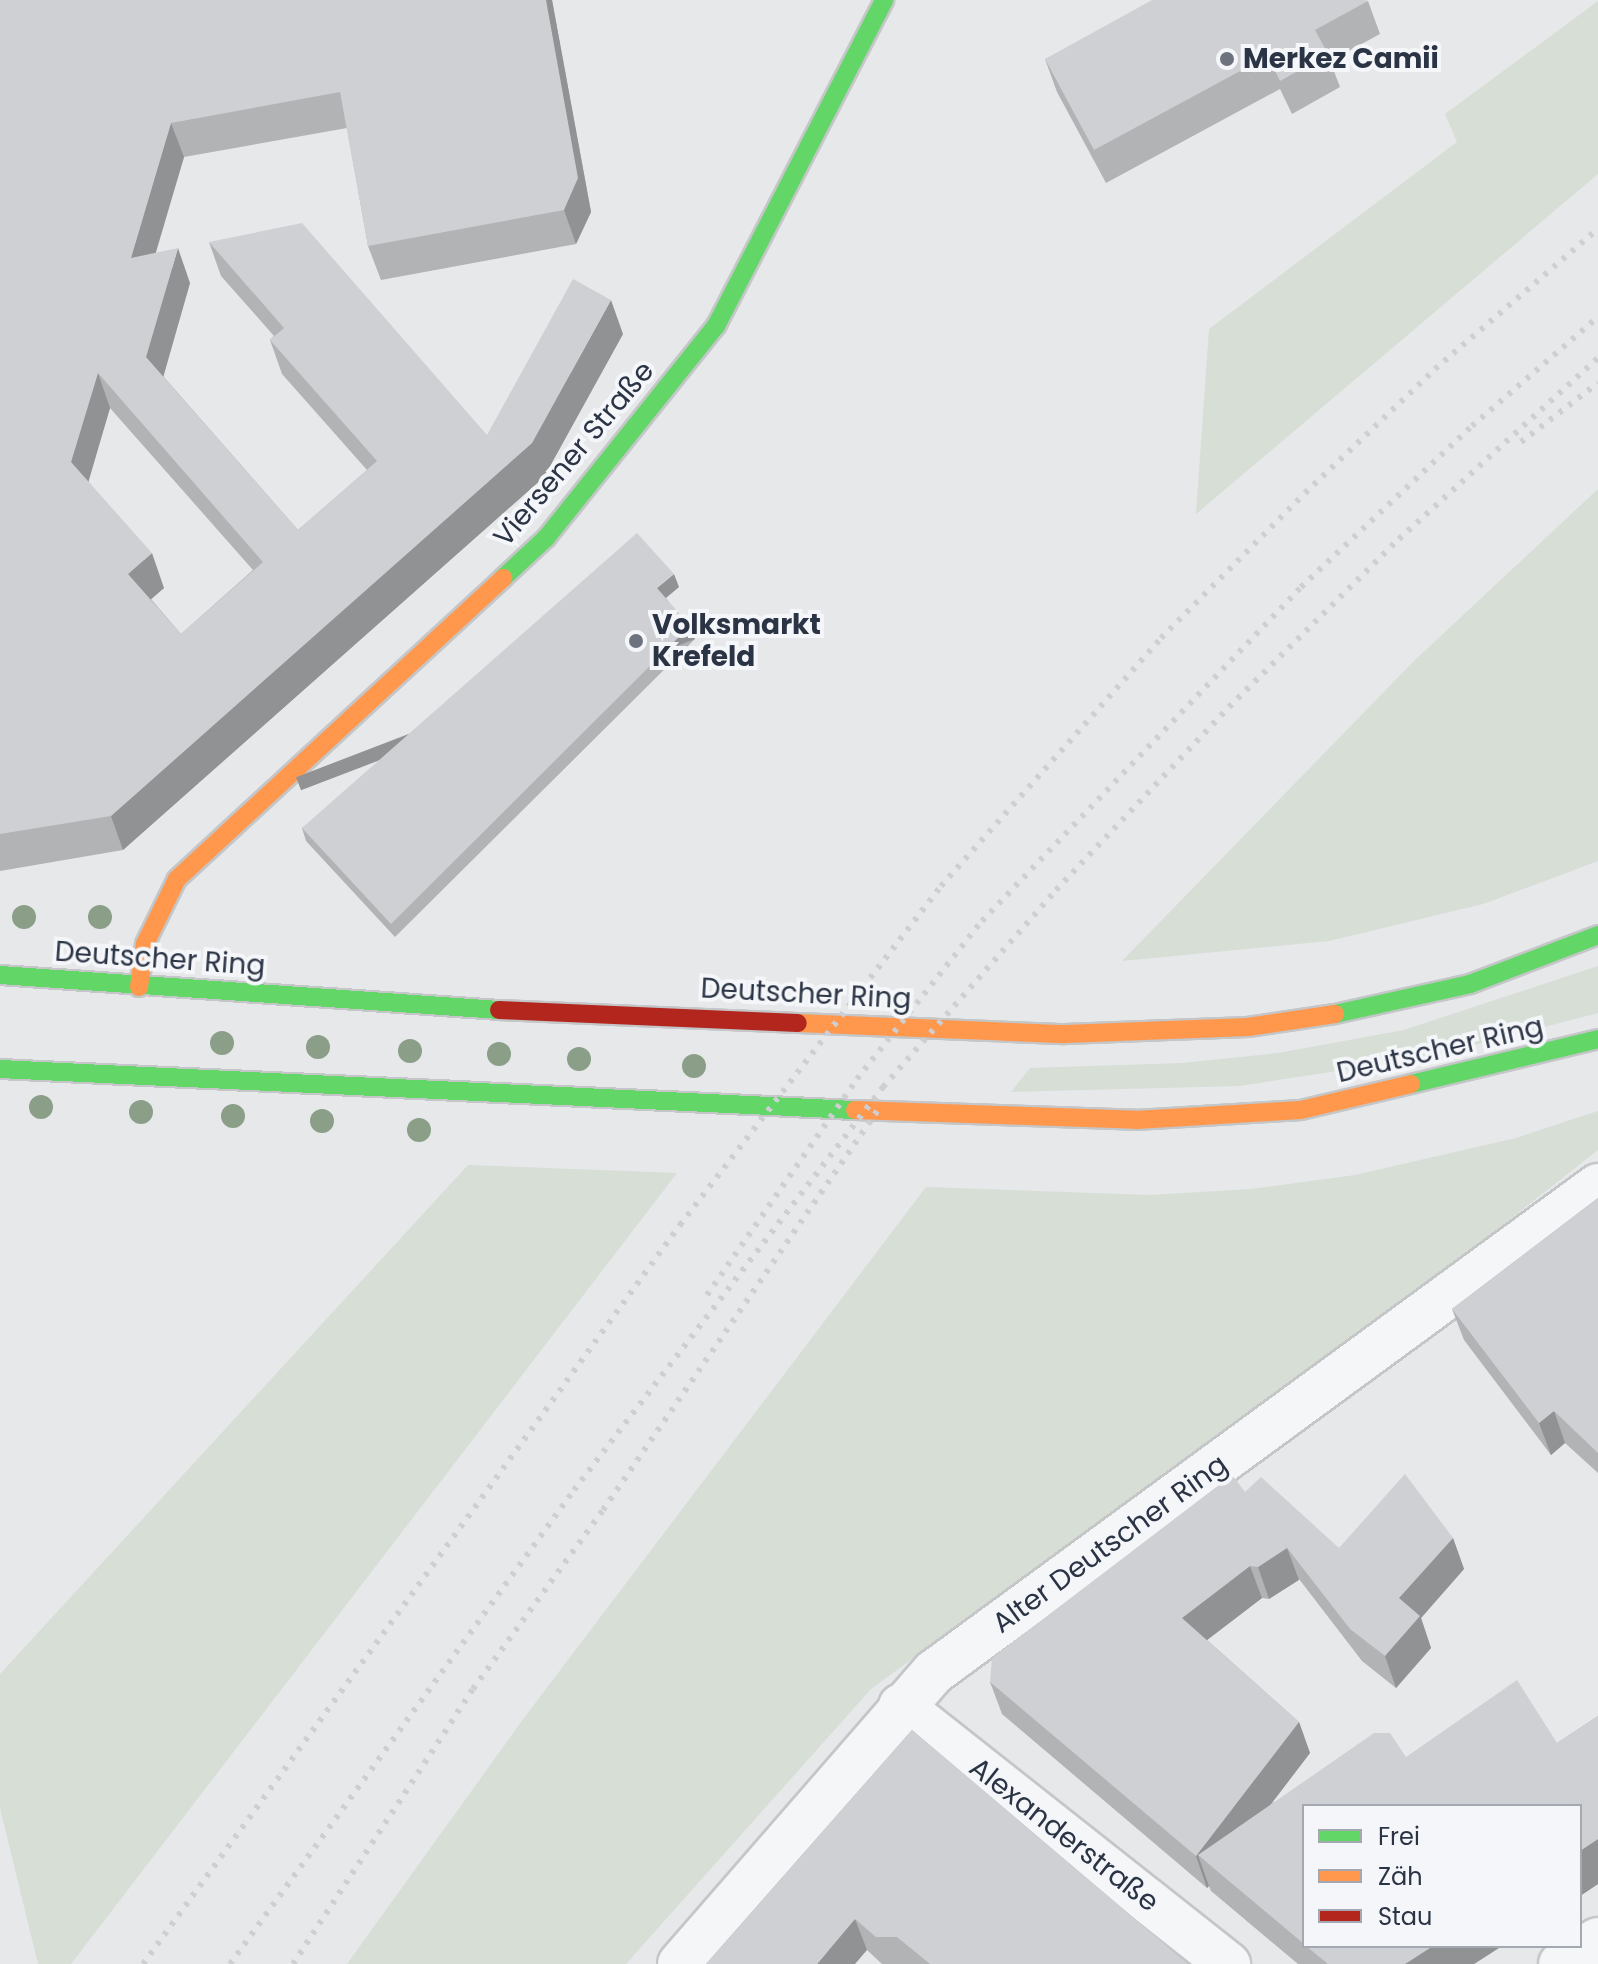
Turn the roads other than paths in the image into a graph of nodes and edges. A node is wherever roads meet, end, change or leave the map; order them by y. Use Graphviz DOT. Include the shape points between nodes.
graph roads {
  1 [pos="884,0"];
  2 [pos="1598,935"];
  3 [pos="0,975"];
  4 [pos="139,987"];
  5 [pos="1598,1039"];
  6 [pos="0,1069"];
  7 [pos="1598,1186"];
  8 [pos="901,1706"];
  9 [pos="1598,1940"];
  10 [pos="680,1964"];
  11 [pos="1228,1964"];
  12 [pos="1561,1964"];
  1 -- 4 [label="main road, Viersener Straße" via="716,326 546,538 177,879 145,944"];
  2 -- 4 [label="main road, Deutscher Ring" via="1470,984 1377,1007 1248,1027 1065,1034 468,1009"];
  3 -- 4 [label="main road, Deutscher Ring"];
  5 -- 6 [label="main road, Deutscher Ring" via="1301,1110 1136,1120 560,1100"];
  7 -- 8 [label="street, Alter Deutscher Ring" via="934,1672"];
  8 -- 10 [label="street, Alter Deutscher Ring"];
  8 -- 11 [label="street, Alexanderstraße"];
  9 -- 12 [label="street"];
}
